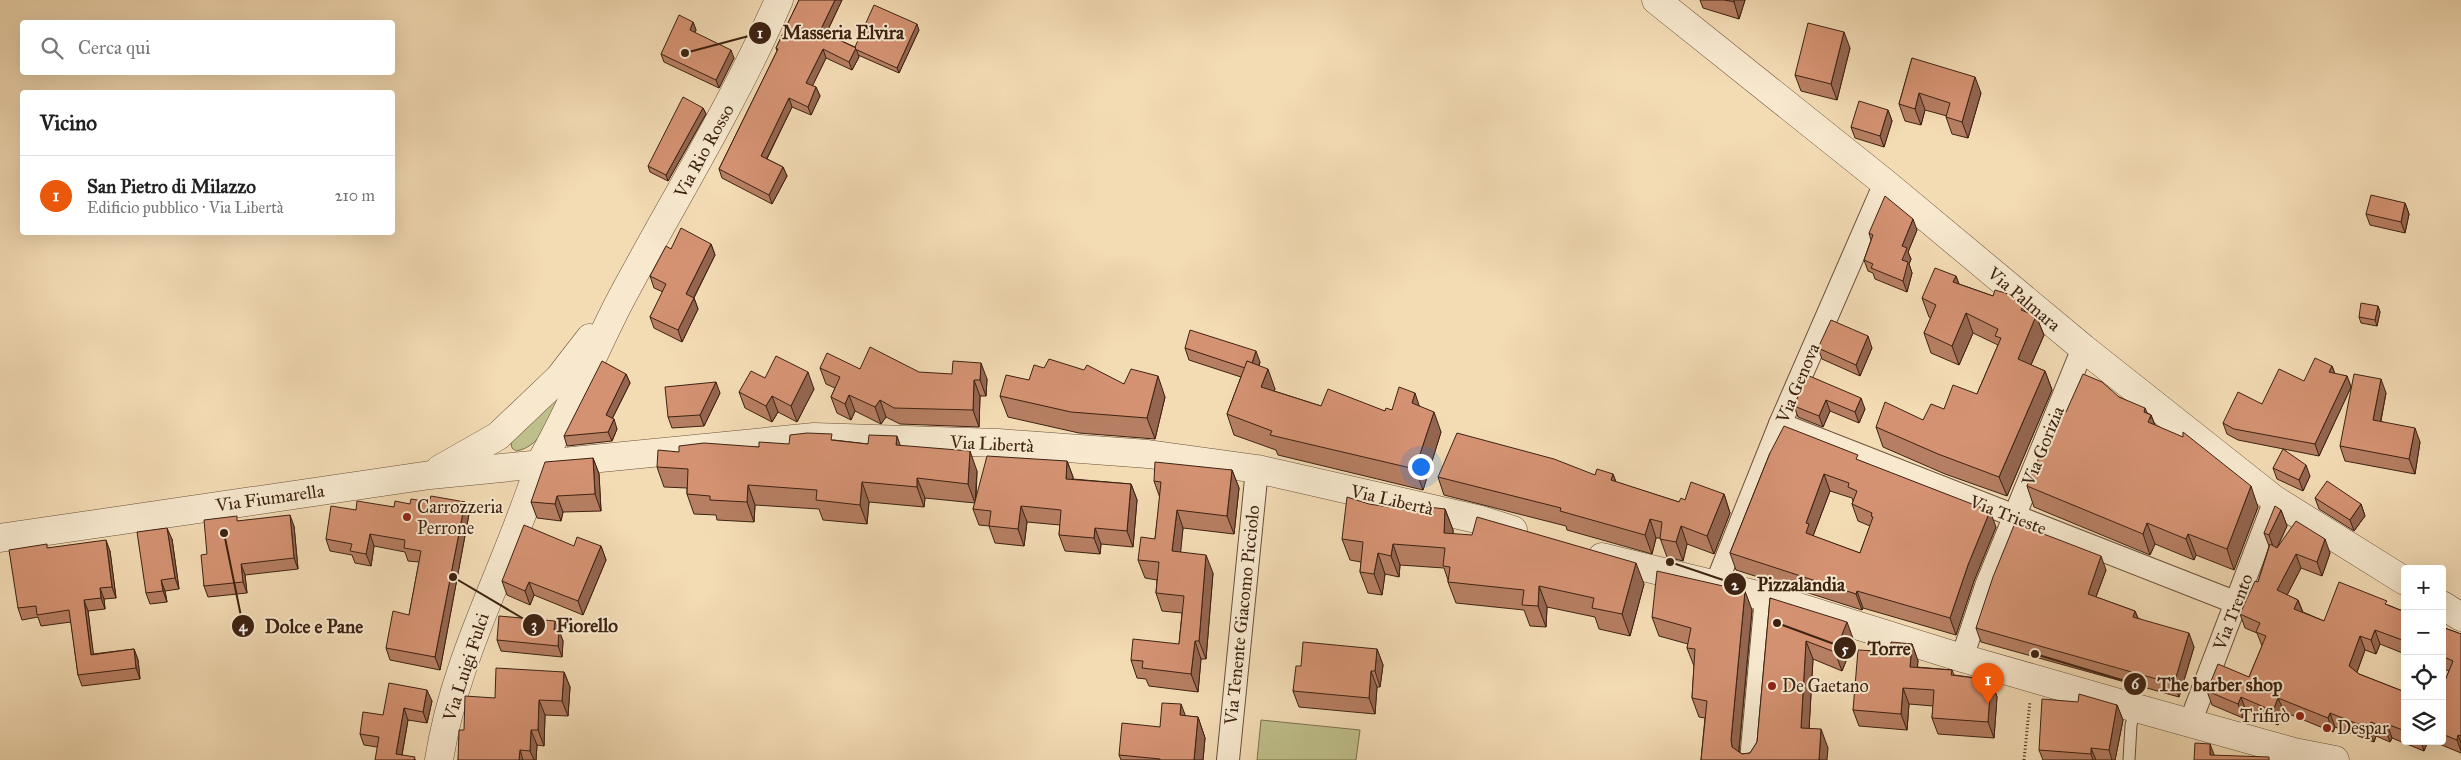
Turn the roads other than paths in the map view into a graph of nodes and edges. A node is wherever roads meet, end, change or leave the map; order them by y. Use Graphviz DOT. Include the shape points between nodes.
graph roads {
  1 [pos="1656,0"];
  2 [pos="775,1"];
  3 [pos="1885,183"];
  4 [pos="622,298"];
  5 [pos="2083,348"];
  6 [pos="1780,424"];
  7 [pos="498,436"];
  8 [pos="540,463"];
  9 [pos="508,466"];
  10 [pos="1257,469"];
  11 [pos="430,475"];
  12 [pos="2275,500"];
  13 [pos="2013,517"];
  14 [pos="1537,537"];
  15 [pos="0,538"];
  16 [pos="1574,549"];
  17 [pos="2401,579"];
  18 [pos="1716,584"];
  19 [pos="1766,597"];
  20 [pos="2237,603"];
  21 [pos="2446,608"];
  22 [pos="2461,617"];
  23 [pos="1962,658"];
  24 [pos="2136,708"];
  25 [pos="2190,723"];
  26 [pos="439,760"];
  27 [pos="1228,760"];
  28 [pos="1751,760"];
  29 [pos="2129,760"];
  30 [pos="2334,760"];
  1 -- 3 [label="street, Via Palmara"];
  2 -- 4 [label="street, Via Rio Rosso" via="744,77"];
  3 -- 5 [label="street, Via Palmara"];
  3 -- 6 [label="street, Via Genova"];
  4 -- 7 [label="street" via="559,378"];
  4 -- 8 [label="street, Via Luigi Fulci"];
  5 -- 12 [label="street, Via Palmara"];
  5 -- 13 [label="street, Via Gorizia"];
  6 -- 13 [label="street, Via Trieste"];
  6 -- 18 [label="street, Via Genova"];
  7 -- 9 [label="street" via="498,454"];
  7 -- 11 [label="street"];
  8 -- 9 [label="street, Via Fiumarella"];
  8 -- 10 [label="street, Via Libertà" via="814,437 998,443 1148,454"];
  8 -- 26 [label="street, Via Luigi Fulci" via="466,656"];
  9 -- 11 [label="street, Via Fiumarella"];
  10 -- 14 [label="street, Via Libertà" via="1481,520"];
  10 -- 27 [label="street, Via Tenente Giacomo Picciolo"];
  11 -- 15 [label="street, Via Fiumarella"];
  12 -- 17 [label="street, Via Palmara"];
  12 -- 20 [label="street, Via Trento"];
  13 -- 20 [label="street, Via Trieste"];
  13 -- 23 [label="street, Via Gorizia"];
  16 -- 18 [label="street"];
  18 -- 19 [label="street"];
  19 -- 23 [label="street"];
  19 -- 28 [label="street"];
  20 -- 25 [label="street, Via Trento"];
  21 -- 22 [label="street"];
  23 -- 24 [label="street"];
  24 -- 25 [label="street"];
  24 -- 29 [label="lane" via="2131,725"];
  25 -- 30 [label="street"];
}
